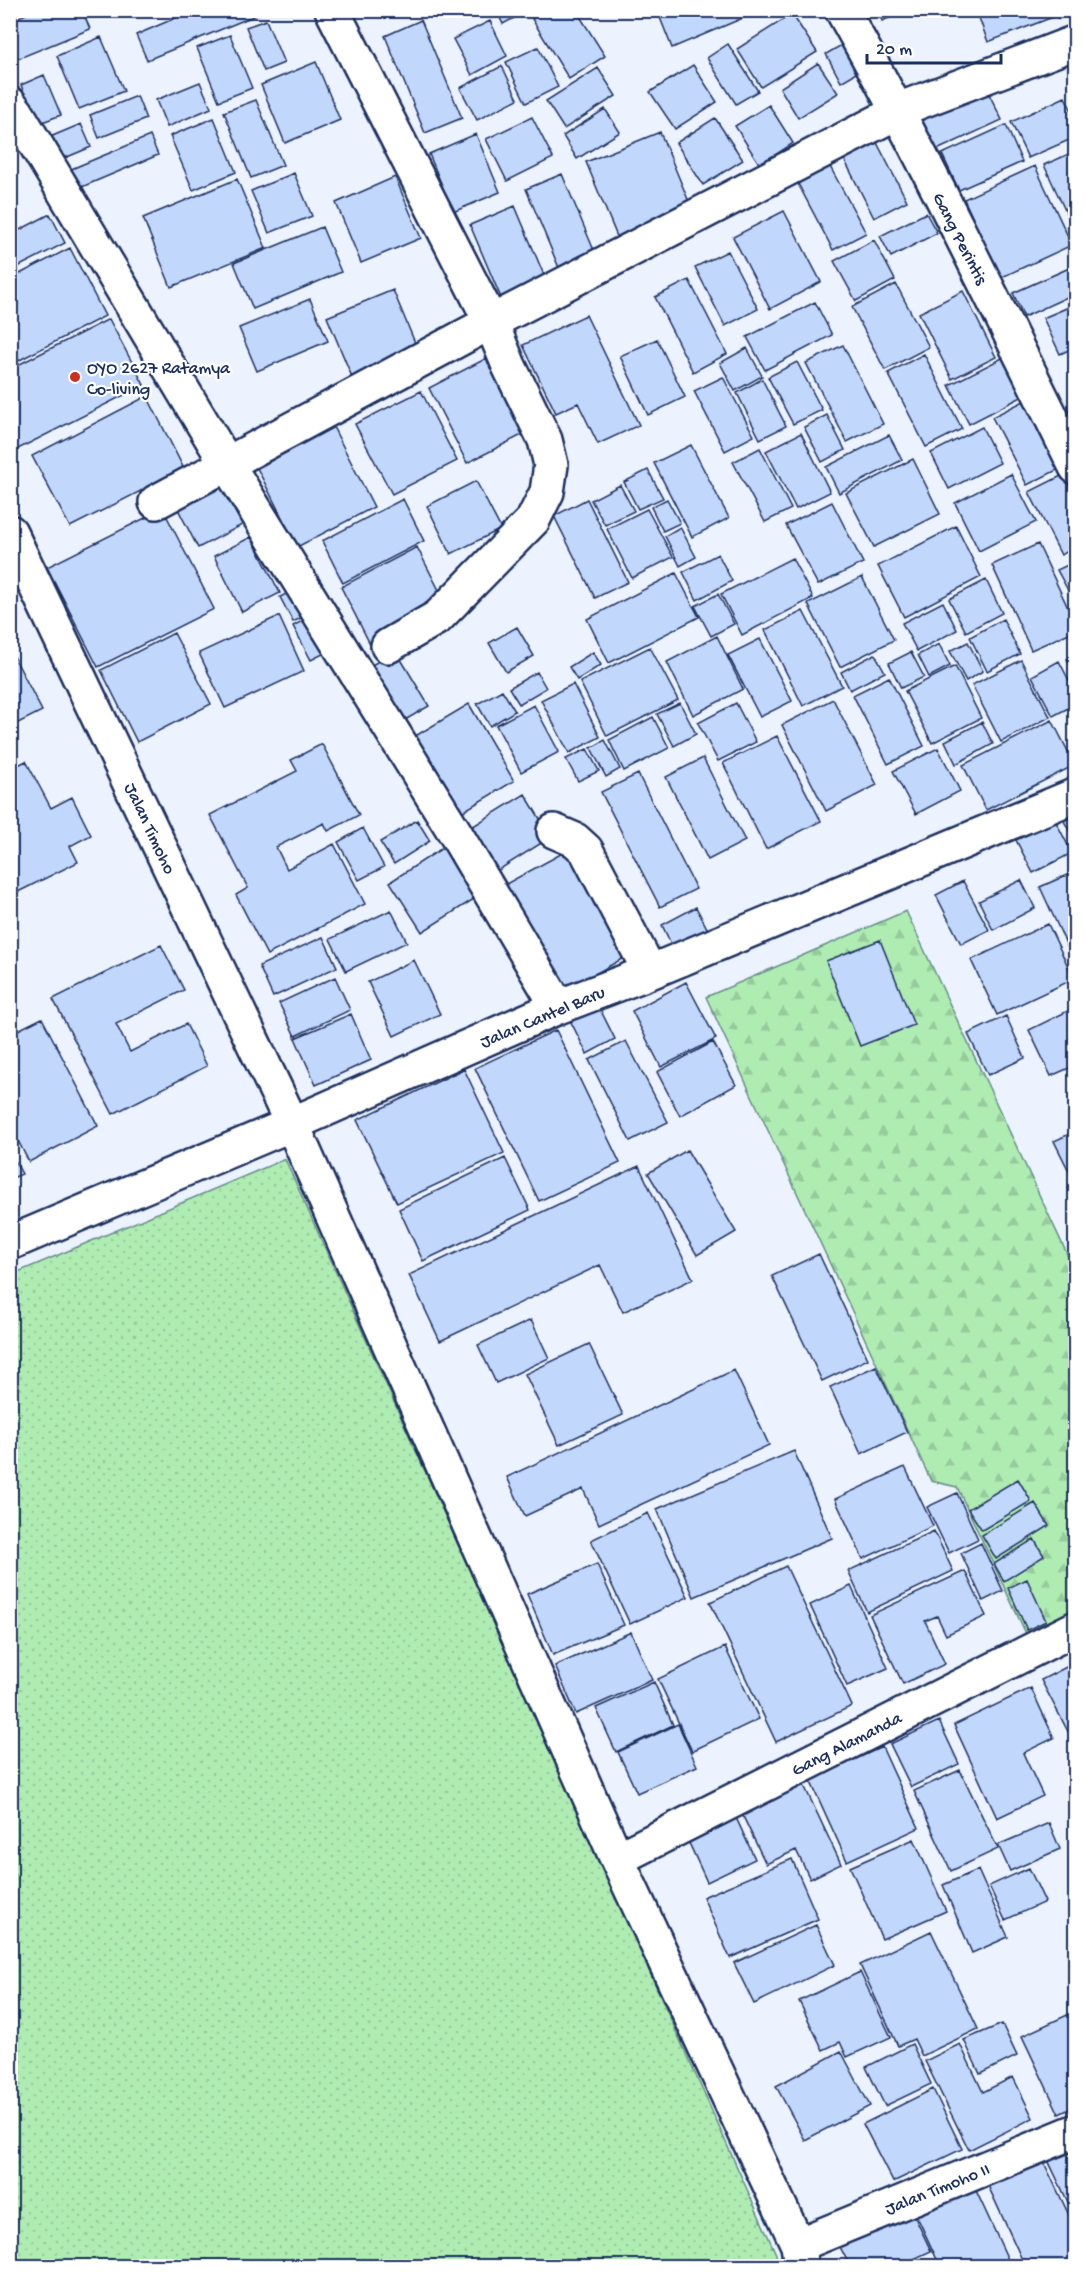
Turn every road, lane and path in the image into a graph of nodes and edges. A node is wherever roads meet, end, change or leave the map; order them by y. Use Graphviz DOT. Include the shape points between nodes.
graph roads {
  1 [pos="332,10"];
  2 [pos="842,10"];
  3 [pos="1076,42"];
  4 [pos="10,104"];
  5 [pos="897,112"];
  6 [pos="491,322"];
  7 [pos="227,464"];
  8 [pos="1076,467"];
  9 [pos="156,502"];
  10 [pos="10,532"];
  11 [pos="388,646"];
  12 [pos="1076,795"];
  13 [pos="554,831"];
  14 [pos="650,972"];
  15 [pos="558,1007"];
  16 [pos="292,1124"];
  17 [pos="10,1242"];
  18 [pos="1076,1628"];
  19 [pos="617,1859"];
  20 [pos="1076,2131"];
  21 [pos="800,2256"];
  1 -- 6 [label="street"];
  2 -- 5 [label="street, Gang Perintis"];
  3 -- 5 [label="street"];
  4 -- 7 [label="street"];
  5 -- 6 [label="street"];
  5 -- 8 [label="street, Gang Perintis"];
  6 -- 7 [label="street"];
  6 -- 11 [label="street" via="545,440 551,465 547,492 533,520 438,617"];
  7 -- 9 [label="street"];
  7 -- 15 [label="street"];
  10 -- 16 [label="street, Jalan Timoho"];
  12 -- 14 [label="street, Jalan Cantel Baru"];
  13 -- 14 [label="street" via="586,850"];
  14 -- 15 [label="street, Jalan Cantel Baru"];
  15 -- 16 [label="street, Jalan Cantel Baru"];
  16 -- 17 [label="street, Jalan Cantel Baru"];
  16 -- 19 [label="street, Jalan Timoho"];
  18 -- 19 [label="street, Gang Alamanda"];
  19 -- 21 [label="street, Jalan Timoho"];
  20 -- 21 [label="street, Jalan Timoho II"];
}
